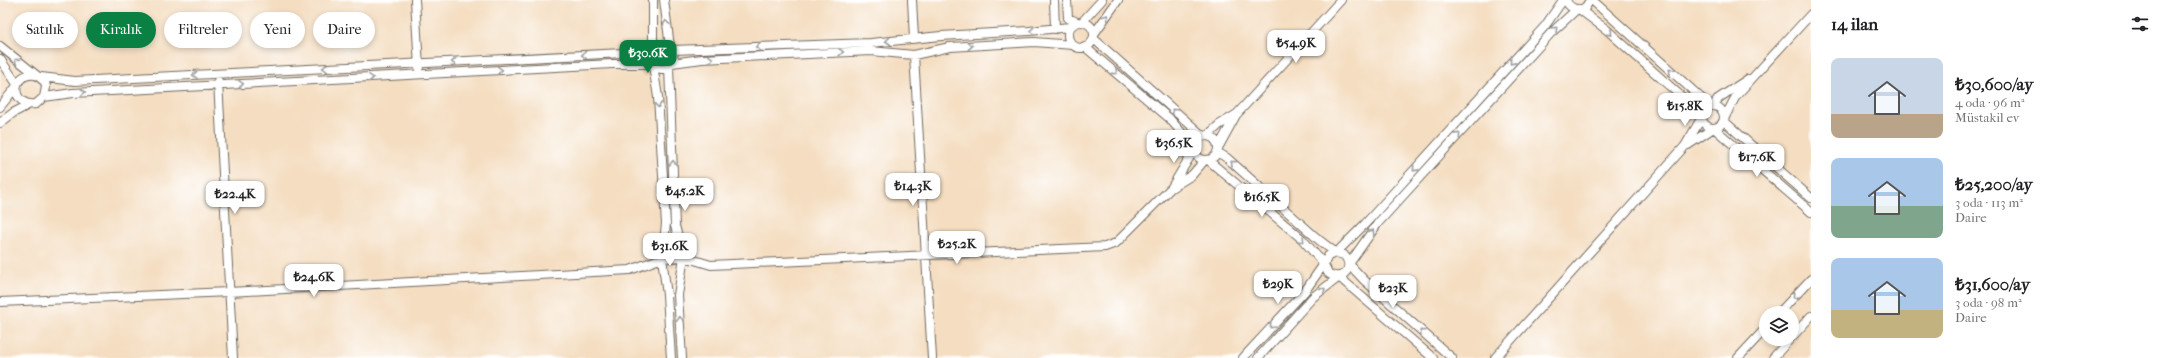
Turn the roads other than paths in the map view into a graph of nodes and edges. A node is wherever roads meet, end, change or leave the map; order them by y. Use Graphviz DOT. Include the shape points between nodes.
graph roads {
  1 [pos="415,0"];
  2 [pos="653,0"];
  3 [pos="664,0"];
  4 [pos="912,0"];
  5 [pos="1054,0"];
  6 [pos="1067,0"];
  7 [pos="1102,0"];
  8 [pos="1118,0"];
  9 [pos="1341,0"];
  10 [pos="1564,0"];
  11 [pos="1591,0"];
  12 [pos="1578,9"];
  13 [pos="1811,14"];
  14 [pos="1077,24"];
  15 [pos="1055,29"];
  16 [pos="1094,36"];
  17 [pos="914,38"];
  18 [pos="1530,42"];
  19 [pos="818,44"];
  20 [pos="1073,45"];
  21 [pos="0,46"];
  22 [pos="1085,47"];
  23 [pos="652,48"];
  24 [pos="671,48"];
  25 [pos="1537,49"];
  26 [pos="818,53"];
  27 [pos="914,55"];
  28 [pos="564,56"];
  29 [pos="0,59"];
  30 [pos="419,63"];
  31 [pos="652,65"];
  32 [pos="671,65"];
  33 [pos="565,67"];
  34 [pos="218,74"];
  35 [pos="420,75"];
  36 [pos="38,76"];
  37 [pos="1754,76"];
  38 [pos="218,85"];
  39 [pos="17,86"];
  40 [pos="1481,96"];
  41 [pos="44,97"];
  42 [pos="1488,102"];
  43 [pos="30,104"];
  44 [pos="1712,106"];
  45 [pos="0,107"];
  46 [pos="1237,114"];
  47 [pos="1702,116"];
  48 [pos="1724,119"];
  49 [pos="0,123"];
  50 [pos="1713,129"];
  51 [pos="1205,136"];
  52 [pos="1440,142"];
  53 [pos="1686,146"];
  54 [pos="1194,148"];
  55 [pos="1447,148"];
  56 [pos="1218,150"];
  57 [pos="1206,161"];
  58 [pos="1171,188"];
  59 [pos="1811,198"];
  60 [pos="1811,212"];
  61 [pos="1381,214"];
  62 [pos="1336,252"];
  63 [pos="926,256"];
  64 [pos="684,257"];
  65 [pos="662,258"];
  66 [pos="1324,264"];
  67 [pos="1349,264"];
  68 [pos="1339,277"];
  69 [pos="1811,279"];
  70 [pos="229,292"];
  71 [pos="0,302"];
  72 [pos="1786,306"];
  73 [pos="1811,316"];
  74 [pos="1799,329"];
  75 [pos="1759,336"];
  76 [pos="1784,346"];
  77 [pos="1494,357"];
  78 [pos="233,358"];
  79 [pos="671,358"];
  80 [pos="682,358"];
  81 [pos="932,358"];
  82 [pos="1243,358"];
  83 [pos="1258,358"];
  84 [pos="1433,358"];
  85 [pos="1452,358"];
  86 [pos="1738,358"];
  87 [pos="1773,358"];
  1 -- 30 [label="street"];
  2 -- 23 [label="street"];
  24 -- 3 [label="street, one-way"];
  4 -- 17 [label="street"];
  5 -- 15 [label="street"];
  6 -- 14 [label="street" via="1068,18"];
  7 -- 14 [label="street"];
  16 -- 8 [label="street, one-way"];
  9 -- 46 [label="street"];
  10 -- 12 [label="street" via="1570,7"];
  10 -- 18 [label="street"];
  11 -- 12 [label="street" via="1585,8"];
  44 -- 11 [label="street, one-way"];
  25 -- 12 [label="street, one-way"];
  12 -- 47 [label="street, one-way" via="1608,30"];
  13 -- 37 [label="street"];
  14 -- 15 [label="street"];
  14 -- 16 [label="street" via="1092,27"];
  14 -- 20 [label="street" via="1068,35"];
  15 -- 17 [label="street, one-way"];
  16 -- 22 [label="street"];
  51 -- 16 [label="street, one-way"];
  17 -- 19 [label="street, one-way" via="871,43"];
  18 -- 25 [label="street"];
  18 -- 40 [label="street, one-way"];
  19 -- 24 [label="street, one-way"];
  19 -- 26 [label="street"];
  20 -- 22 [label="street"];
  27 -- 20 [label="street, one-way" via="958,47 1034,42"];
  36 -- 21 [label="street, one-way"];
  22 -- 54 [label="street, one-way" via="1169,118"];
  23 -- 24 [label="street" via="663,44"];
  23 -- 28 [label="street, one-way"];
  23 -- 31 [label="street" via="649,56"];
  24 -- 32 [label="street" via="674,58"];
  25 -- 42 [label="street"];
  26 -- 27 [label="street, one-way" via="871,51"];
  32 -- 26 [label="street, one-way" via="702,59"];
  27 -- 63 [label="street"];
  28 -- 30 [label="street, one-way"];
  28 -- 33 [label="street"];
  29 -- 39 [label="street"];
  30 -- 34 [label="street, one-way"];
  30 -- 35 [label="street"];
  31 -- 32 [label="street" via="662,70"];
  31 -- 33 [label="street"];
  31 -- 65 [label="street, one-way" via="658,97 666,224"];
  64 -- 32 [label="street, one-way" via="676,226"];
  35 -- 33 [label="street, one-way"];
  34 -- 36 [label="street, one-way" via="75,81"];
  34 -- 38 [label="street"];
  38 -- 35 [label="street, one-way"];
  36 -- 39 [label="street" via="24,76"];
  36 -- 41 [label="street" via="46,87"];
  37 -- 44 [label="street" via="1732,88"];
  37 -- 48 [label="street" via="1736,96"];
  41 -- 38 [label="street, one-way" via="72,93"];
  38 -- 70 [label="street"];
  39 -- 43 [label="street" via="19,98"];
  39 -- 45 [label="street"];
  40 -- 42 [label="street"];
  40 -- 52 [label="street"];
  41 -- 43 [label="street" via="40,102"];
  55 -- 42 [label="street, one-way"];
  43 -- 49 [label="street"];
  44 -- 47 [label="street" via="1705,110"];
  44 -- 48 [label="street" via="1722,110"];
  46 -- 51 [label="street"];
  46 -- 56 [label="street"];
  47 -- 50 [label="street" via="1704,124"];
  47 -- 53 [label="street"];
  48 -- 50 [label="street" via="1721,126"];
  48 -- 59 [label="street"];
  50 -- 53 [label="street"];
  50 -- 60 [label="street"];
  51 -- 54 [label="street" via="1197,140"];
  51 -- 56 [label="street" via="1213,139"];
  52 -- 55 [label="street"];
  52 -- 61 [label="street, one-way"];
  53 -- 77 [label="street"];
  54 -- 57 [label="street" via="1197,157"];
  54 -- 58 [label="street"];
  55 -- 61 [label="street"];
  56 -- 57 [label="street" via="1214,158"];
  62 -- 56 [label="street, one-way" via="1318,240"];
  57 -- 58 [label="street" via="1192,175"];
  57 -- 66 [label="street, one-way" via="1302,239"];
  58 -- 63 [label="street" via="1116,243 1104,247"];
  61 -- 62 [label="street"];
  67 -- 61 [label="street, one-way"];
  62 -- 66 [label="street" via="1328,256"];
  62 -- 67 [label="street" via="1344,255"];
  63 -- 64 [label="street" via="711,265"];
  63 -- 81 [label="street"];
  64 -- 65 [label="street"];
  80 -- 64 [label="street, one-way" via="678,295"];
  65 -- 70 [label="street" via="630,270"];
  65 -- 79 [label="street"];
  66 -- 68 [label="street" via="1328,273"];
  66 -- 82 [label="street, one-way" via="1305,291"];
  67 -- 68 [label="street" via="1346,272"];
  85 -- 67 [label="street, one-way"];
  83 -- 68 [label="street, one-way" via="1313,297"];
  68 -- 84 [label="street"];
  69 -- 72 [label="street, one-way"];
  70 -- 71 [label="street"];
  70 -- 78 [label="street"];
  73 -- 74 [label="street"];
  75 -- 86 [label="street"];
  76 -- 87 [label="street"];
}
